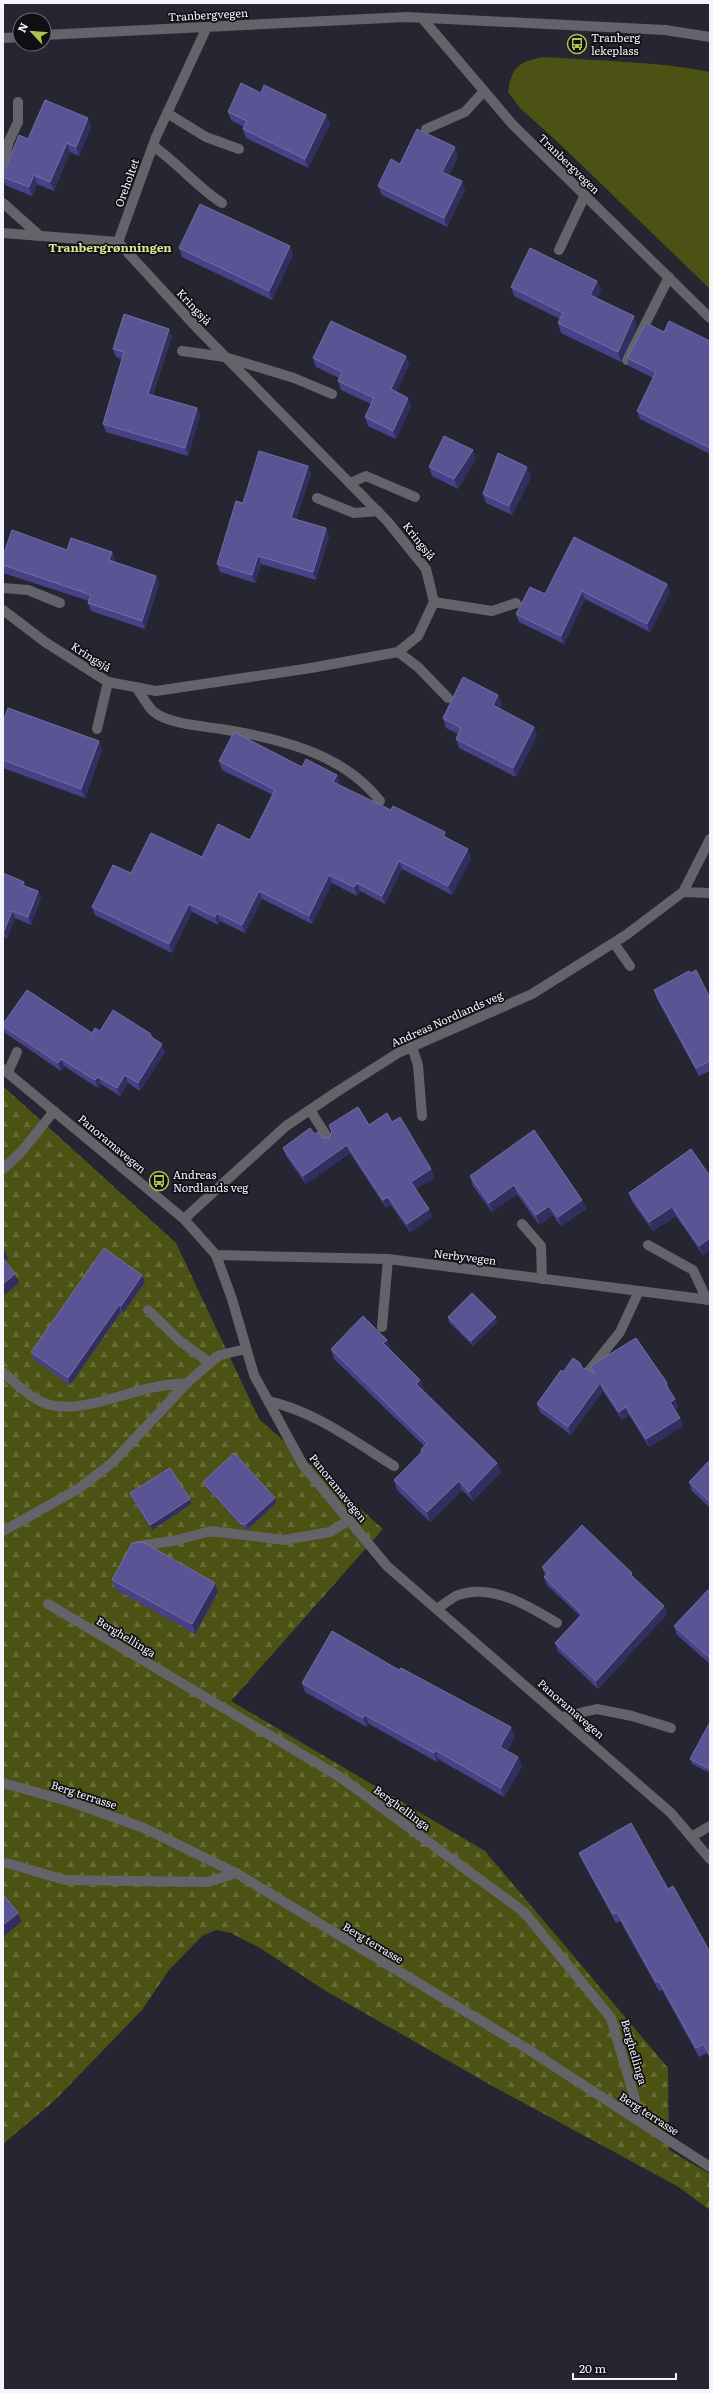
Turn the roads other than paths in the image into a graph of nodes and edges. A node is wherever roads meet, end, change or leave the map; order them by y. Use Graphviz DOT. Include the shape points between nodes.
graph roads {
  1 [pos="422,18"];
  2 [pos="207,27"];
  3 [pos="52,36"];
  4 [pos="710,37"];
  5 [pos="484,91"];
  6 [pos="18,102"];
  7 [pos="167,113"];
  8 [pos="426,129"];
  9 [pos="153,146"];
  10 [pos="238,149"];
  11 [pos="3,164"];
  12 [pos="585,196"];
  13 [pos="3,203"];
  14 [pos="222,203"];
  15 [pos="3,233"];
  16 [pos="40,236"];
  17 [pos="118,242"];
  18 [pos="559,250"];
  19 [pos="669,278"];
  20 [pos="710,318"];
  21 [pos="182,351"];
  22 [pos="225,357"];
  23 [pos="627,360"];
  24 [pos="332,394"];
  25 [pos="350,483"];
  26 [pos="415,497"];
  27 [pos="317,498"];
  28 [pos="378,512"];
  29 [pos="3,588"];
  30 [pos="434,602"];
  31 [pos="60,603"];
  32 [pos="516,603"];
  33 [pos="3,610"];
  34 [pos="398,652"];
  35 [pos="108,682"];
  36 [pos="136,687"];
  37 [pos="448,698"];
  38 [pos="96,729"];
  39 [pos="380,801"];
  40 [pos="710,839"];
  41 [pos="683,892"];
  42 [pos="710,893"];
  43 [pos="614,943"];
  44 [pos="630,966"];
  45 [pos="412,1047"];
  46 [pos="17,1052"];
  47 [pos="5,1070"];
  48 [pos="310,1110"];
  49 [pos="54,1111"];
  50 [pos="422,1116"];
  51 [pos="328,1140"];
  52 [pos="3,1169"];
  53 [pos="184,1219"];
  54 [pos="522,1224"];
  55 [pos="648,1244"];
  56 [pos="216,1255"];
  57 [pos="388,1259"];
  58 [pos="542,1279"];
  59 [pos="639,1291"];
  60 [pos="709,1300"];
  61 [pos="148,1310"];
  62 [pos="382,1327"];
  63 [pos="246,1349"];
  64 [pos="210,1364"];
  65 [pos="589,1371"];
  66 [pos="3,1372"];
  67 [pos="187,1383"];
  68 [pos="268,1401"];
  69 [pos="394,1466"];
  70 [pos="349,1520"];
  71 [pos="3,1531"];
  72 [pos="138,1546"];
  73 [pos="48,1604"];
  74 [pos="437,1609"];
  75 [pos="557,1623"];
  76 [pos="562,1718"];
  77 [pos="671,1728"];
  78 [pos="3,1784"];
  79 [pos="710,1826"];
  80 [pos="691,1837"];
  81 [pos="710,1859"];
  82 [pos="7,1863"];
  83 [pos="236,1873"];
  84 [pos="642,2123"];
  85 [pos="710,2167"];
  1 -- 2 [label="street, Tranbergvegen"];
  1 -- 4 [label="street, Tranbergvegen" via="665,30"];
  1 -- 5 [label="street, Tranbergvegen"];
  2 -- 3 [label="street, Tranbergvegen"];
  2 -- 7 [label="street, Oreholtet"];
  5 -- 8 [label="street" via="465,112"];
  5 -- 12 [label="street, Tranbergvegen" via="513,125"];
  6 -- 11 [label="street" via="18,122 9,141"];
  7 -- 9 [label="street, Oreholtet"];
  7 -- 10 [label="street" via="206,137"];
  9 -- 14 [label="street" via="188,172 208,194"];
  9 -- 17 [label="street, Oreholtet"];
  12 -- 18 [label="street"];
  12 -- 19 [label="street, Tranbergvegen"];
  13 -- 16 [label="street"];
  15 -- 16 [label="street"];
  16 -- 17 [label="street"];
  17 -- 22 [label="street, Kringsjå"];
  19 -- 20 [label="street, Tranbergvegen"];
  19 -- 23 [label="street"];
  21 -- 22 [label="street"];
  22 -- 24 [label="street" via="294,378"];
  22 -- 25 [label="street, Kringsjå"];
  25 -- 26 [label="street" via="366,476"];
  25 -- 28 [label="street, Kringsjå"];
  27 -- 28 [label="street" via="354,513"];
  28 -- 30 [label="street, Kringsjå" via="426,568"];
  29 -- 31 [label="street" via="28,590"];
  30 -- 32 [label="street" via="492,611"];
  30 -- 34 [label="street, Kringsjå" via="418,636"];
  33 -- 35 [label="street, Kringsjå" via="45,642"];
  34 -- 36 [label="street, Kringsjå" via="312,668 156,691"];
  34 -- 37 [label="street" via="418,667"];
  35 -- 36 [label="street, Kringsjå"];
  35 -- 38 [label="street"];
  36 -- 39 [label="street" via="154,712 183,724 254,734 294,746 342,766 367,784"];
  40 -- 41 [label="street, Andreas Nordlands veg"];
  41 -- 42 [label="street"];
  41 -- 43 [label="street, Andreas Nordlands veg"];
  43 -- 44 [label="street"];
  43 -- 45 [label="street, Andreas Nordlands veg" via="532,994"];
  45 -- 48 [label="street, Andreas Nordlands veg" via="398,1053"];
  45 -- 50 [label="street" via="418,1065"];
  46 -- 47 [label="street"];
  47 -- 49 [label="street, Panoramavegen"];
  48 -- 51 [label="street"];
  48 -- 53 [label="street, Andreas Nordlands veg" via="286,1126"];
  49 -- 52 [label="street" via="22,1151"];
  49 -- 53 [label="street, Panoramavegen"];
  53 -- 56 [label="street, Panoramavegen"];
  54 -- 58 [label="street" via="540,1246"];
  55 -- 60 [label="street" via="693,1270"];
  56 -- 57 [label="street, Nerbyvegen"];
  56 -- 63 [label="street, Panoramavegen"];
  57 -- 58 [label="street, Nerbyvegen"];
  57 -- 62 [label="street"];
  58 -- 59 [label="street, Nerbyvegen"];
  59 -- 60 [label="street, Nerbyvegen"];
  59 -- 65 [label="street" via="620,1332"];
  61 -- 64 [label="street" via="180,1341"];
  63 -- 64 [label="street" via="220,1355"];
  63 -- 68 [label="street, Panoramavegen" via="254,1375"];
  64 -- 67 [label="street"];
  66 -- 67 [label="street" via="46,1404 59,1406 77,1406 152,1387"];
  67 -- 71 [label="street" via="112,1463 78,1489"];
  68 -- 69 [label="street" via="291,1406"];
  68 -- 70 [label="street, Panoramavegen" via="303,1465"];
  70 -- 72 [label="street" via="330,1532 284,1540 211,1531 174,1541"];
  70 -- 74 [label="street, Panoramavegen" via="387,1566"];
  73 -- 84 [label="street, Berghellinga" via="340,1778 524,1912 612,2018"];
  74 -- 75 [label="street" via="458,1595 482,1592 508,1597"];
  74 -- 76 [label="street, Panoramavegen"];
  76 -- 77 [label="street" via="597,1709"];
  76 -- 80 [label="street, Panoramavegen" via="671,1813"];
  78 -- 83 [label="street, Berg terrasse" via="71,1802 144,1828"];
  79 -- 80 [label="street"];
  80 -- 81 [label="street, Panoramavegen"];
  82 -- 83 [label="street" via="65,1880 208,1882"];
  83 -- 84 [label="street, Berg terrasse" via="526,2048"];
  84 -- 85 [label="street, Berg terrasse"];
}
